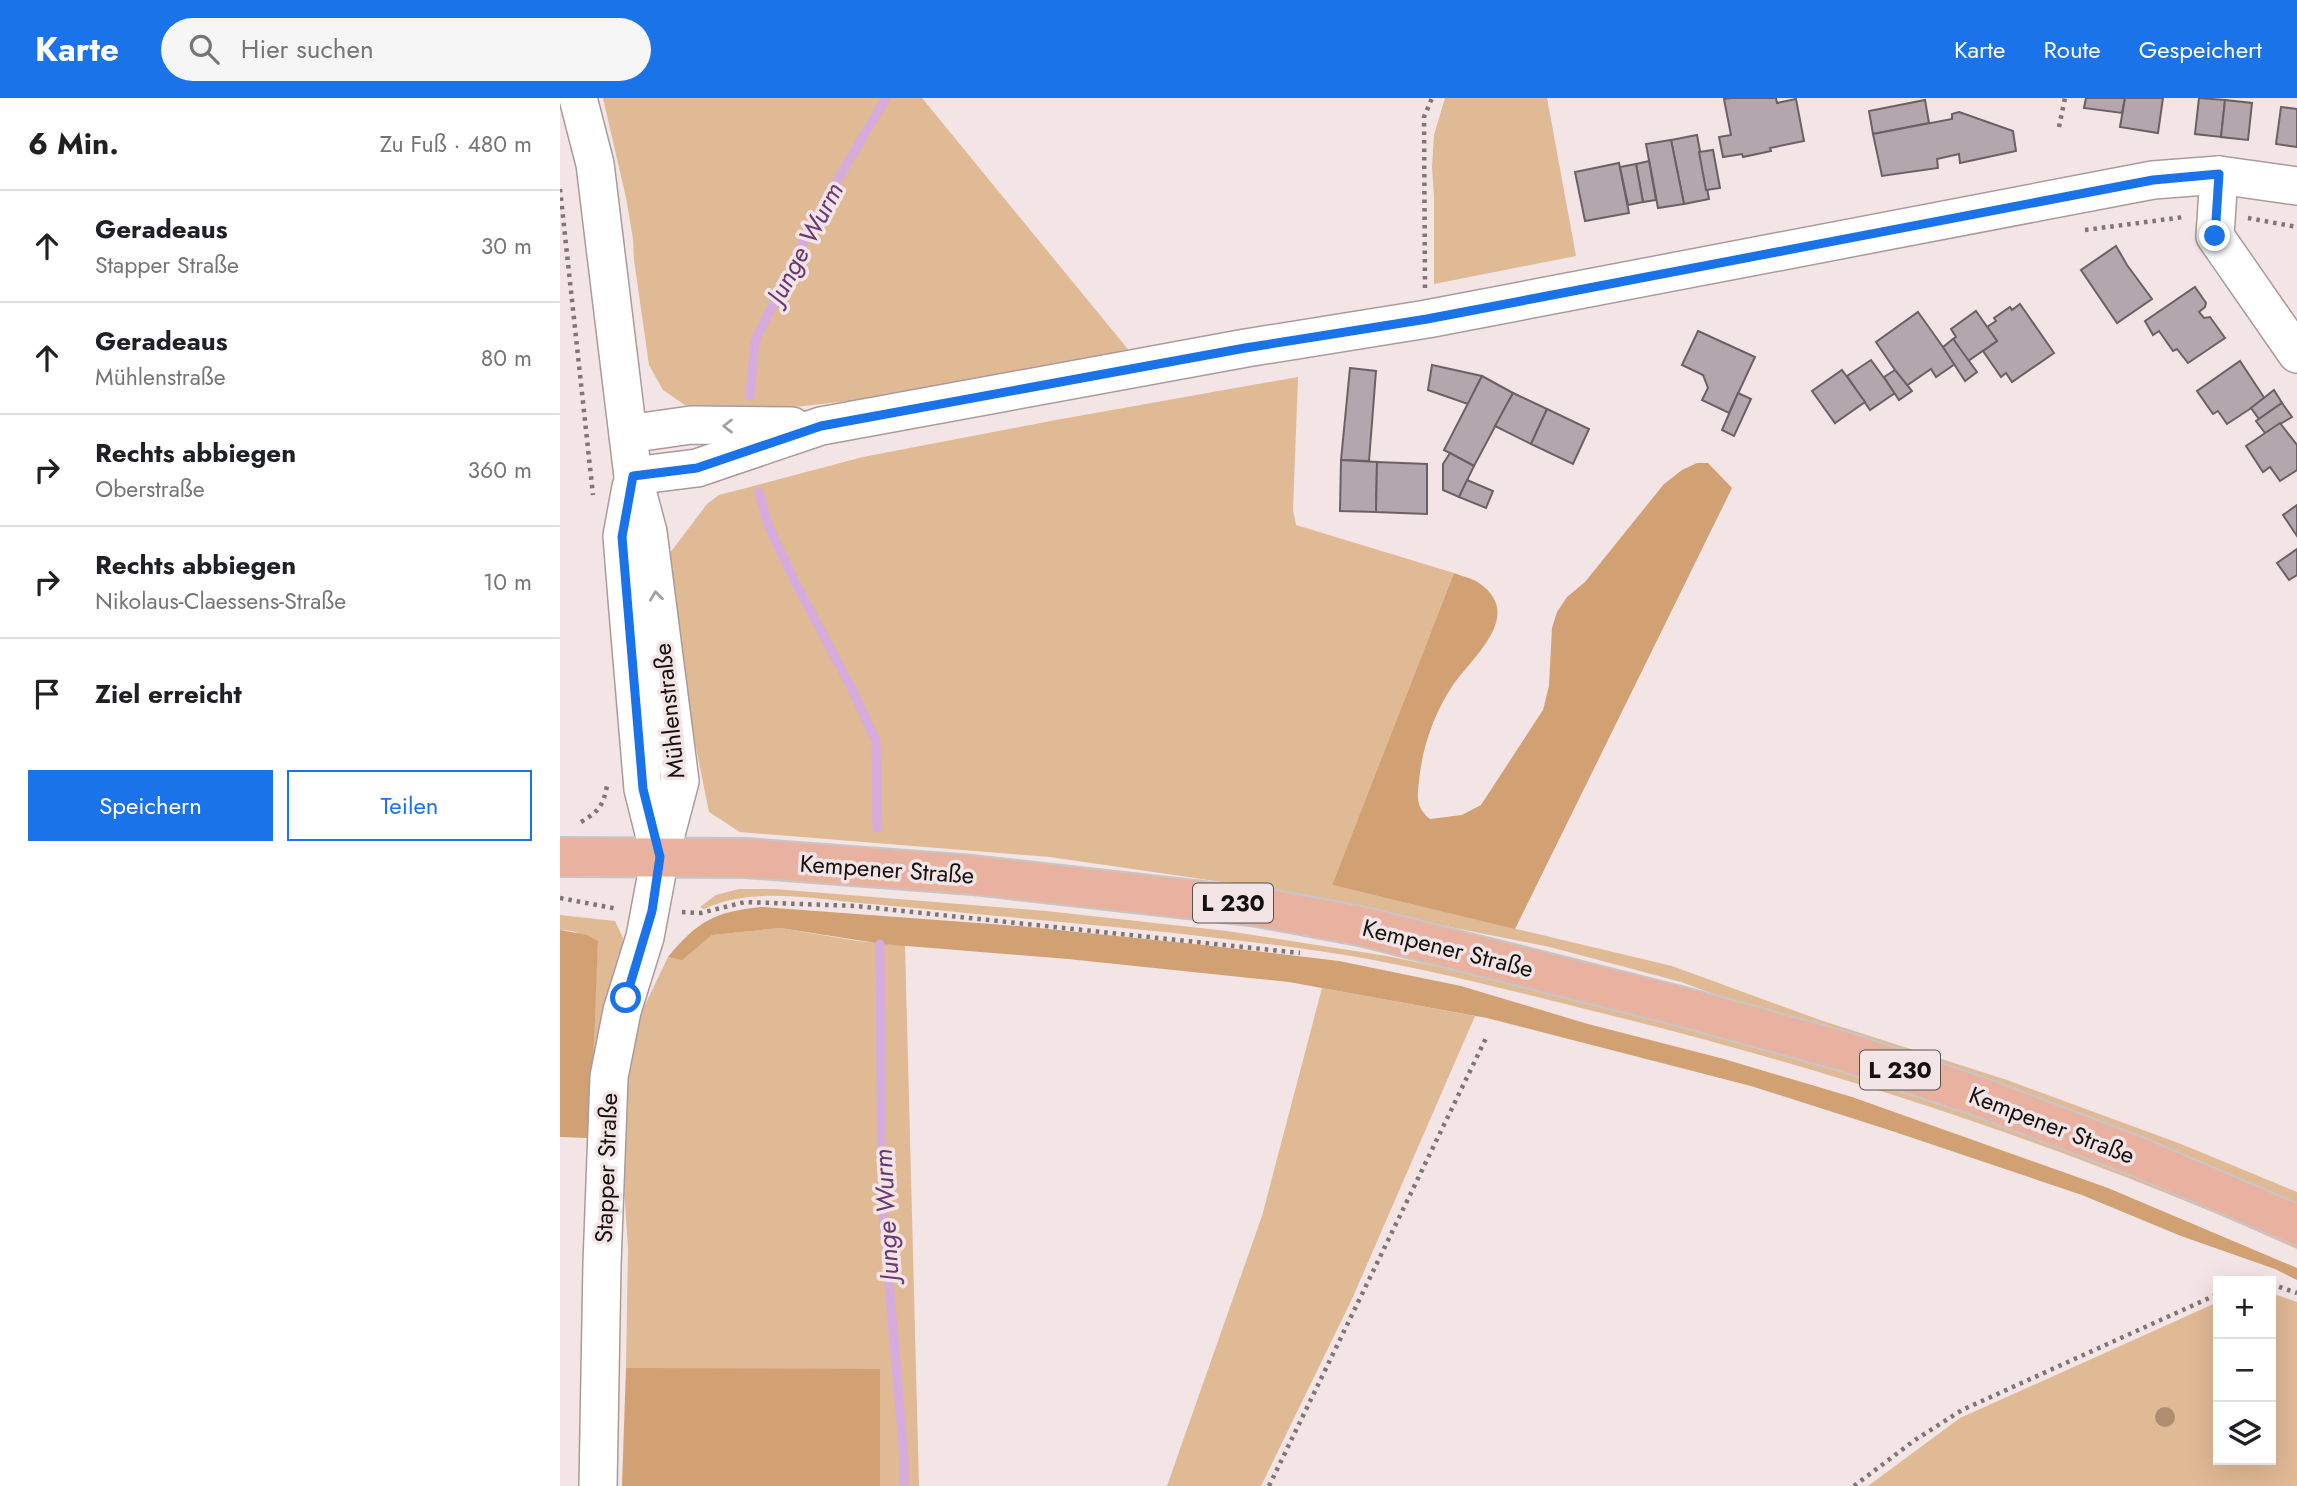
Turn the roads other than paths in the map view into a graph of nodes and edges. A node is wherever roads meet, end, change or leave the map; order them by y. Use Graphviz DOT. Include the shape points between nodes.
graph roads {
  1 [pos="578,98"];
  2 [pos="2219,174"];
  3 [pos="2297,186"];
  4 [pos="2297,354"];
  5 [pos="821,426"];
  6 [pos="628,434"];
  7 [pos="633,476"];
  8 [pos="560,857"];
  9 [pos="660,857"];
  10 [pos="2297,1225"];
  11 [pos="598,1486"];
  1 -- 6 [label="street, Mühlenstraße" via="595,164"];
  2 -- 3 [label="street"];
  2 -- 4 [label="street" via="2215,236"];
  2 -- 5 [label="street" via="2153,180 1427,319"];
  5 -- 6 [label="street, one-way" via="691,425"];
  5 -- 7 [label="street" via="697,468"];
  6 -- 7 [label="street, Mühlenstraße"];
  7 -- 9 [label="street, Mühlenstraße" via="622,537 643,789"];
  8 -- 9 [label="main road, Kempener Straße / L 230"];
  9 -- 10 [label="main road, Kempener Straße / L 230" via="745,858 973,875 1258,906 1360,926 1846,1052 2136,1156"];
  9 -- 11 [label="street, Stapper Straße" via="652,911 622,1011 609,1077"];
}
